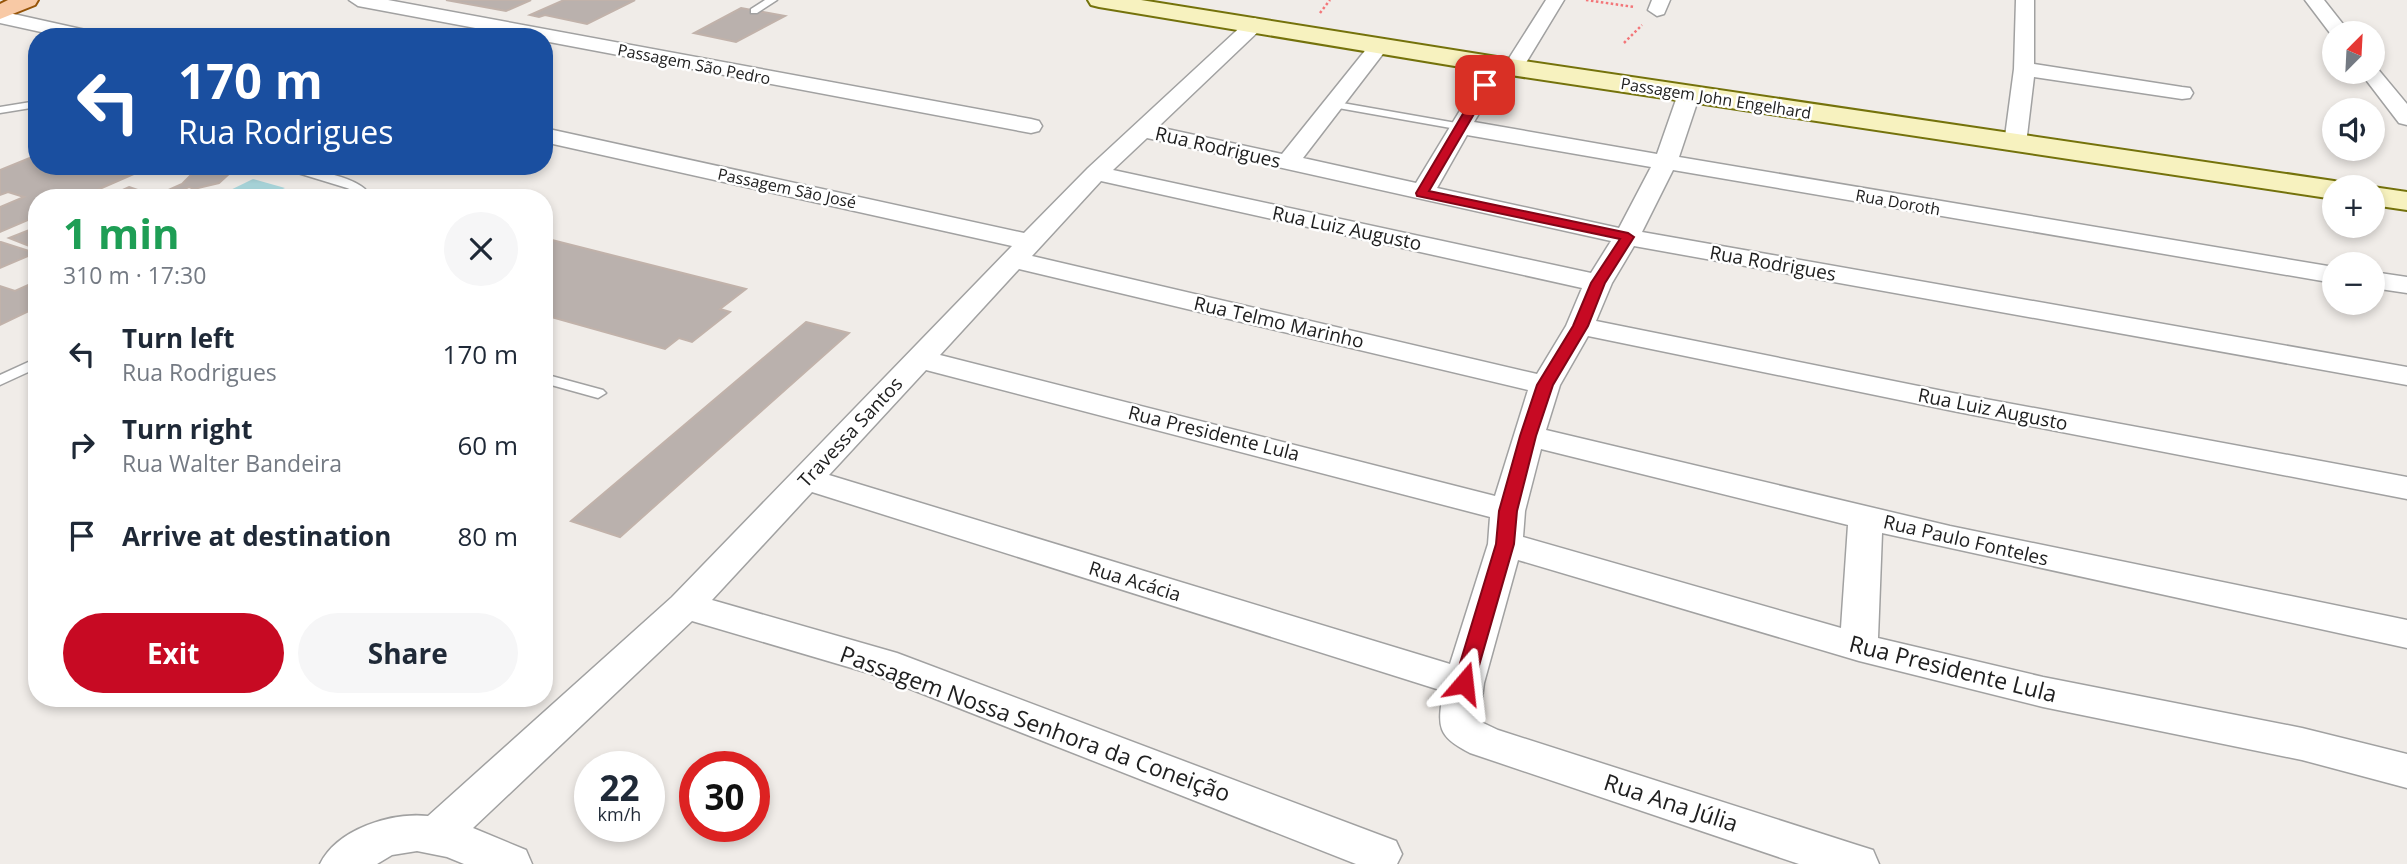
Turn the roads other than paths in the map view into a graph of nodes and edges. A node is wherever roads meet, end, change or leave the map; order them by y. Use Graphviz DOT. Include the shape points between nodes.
graph roads {
  1 [pos="358,0"];
  2 [pos="772,0"];
  3 [pos="1099,0"];
  4 [pos="1555,0"];
  5 [pos="2025,0"];
  6 [pos="2314,0"];
  7 [pos="9,7"];
  8 [pos="754,11"];
  9 [pos="2331,21"];
  10 [pos="1255,24"];
  11 [pos="67,28"];
  12 [pos="508,28"];
  13 [pos="553,37"];
  14 [pos="1380,46"];
  15 [pos="1505,66"];
  16 [pos="2024,69"];
  17 [pos="2380,84"];
  18 [pos="2182,93"];
  19 [pos="1689,94"];
  20 [pos="1331,104"];
  21 [pos="28,105"];
  22 [pos="0,110"];
  23 [pos="2407,118"];
  24 [pos="1031,126"];
  25 [pos="1462,127"];
  26 [pos="1143,130"];
  27 [pos="553,137"];
  28 [pos="2015,144"];
  29 [pos="1666,160"];
  30 [pos="1288,162"];
  31 [pos="1096,173"];
  32 [pos="314,175"];
  33 [pos="2322,188"];
  34 [pos="359,189"];
  35 [pos="1422,193"];
  36 [pos="2385,198"];
  37 [pos="2407,201"];
  38 [pos="1628,237"];
  39 [pos="1021,251"];
  40 [pos="2322,273"];
  41 [pos="2385,282"];
  42 [pos="1598,283"];
  43 [pos="2407,285"];
  44 [pos="1580,326"];
  45 [pos="919,359"];
  46 [pos="28,367"];
  47 [pos="2407,376"];
  48 [pos="553,380"];
  49 [pos="0,381"];
  50 [pos="1545,385"];
  51 [pos="598,393"];
  52 [pos="1528,436"];
  53 [pos="806,479"];
  54 [pos="2407,488"];
  55 [pos="1865,517"];
  56 [pos="1507,528"];
  57 [pos="685,606"];
  58 [pos="2407,634"];
  59 [pos="1859,647"];
  60 [pos="1464,683"];
  61 [pos="2407,771"];
  62 [pos="438,834"];
  63 [pos="1380,854"];
  64 [pos="342,864"];
  65 [pos="510,864"];
  66 [pos="1857,864"];
  1 -- 12 [label="street, Passagem São Pedro"];
  2 -- 8 [label="lane"];
  3 -- 10 [label="main road, Passagem John Engelhard"];
  4 -- 15 [label="street"];
  5 -- 16 [label="street"];
  6 -- 9 [label="street"];
  7 -- 11 [label="street"];
  10 -- 14 [label="main road, Passagem John Engelhard"];
  10 -- 26 [label="street, Travessa Santos"];
  13 -- 24 [label="street, Passagem São Pedro"];
  14 -- 15 [label="main road, Passagem John Engelhard"];
  14 -- 20 [label="street"];
  15 -- 19 [label="main road, Passagem John Engelhard"];
  15 -- 25 [label="street"];
  16 -- 18 [label="street"];
  16 -- 28 [label="street"];
  17 -- 23 [label="street"];
  19 -- 28 [label="main road, Passagem John Engelhard"];
  19 -- 29 [label="street"];
  20 -- 25 [label="lane"];
  20 -- 30 [label="street"];
  21 -- 22 [label="lane"];
  25 -- 29 [label="street, Rua Doroth"];
  25 -- 35 [label="street"];
  26 -- 30 [label="street, Rua Rodrigues"];
  26 -- 31 [label="street, Travessa Santos"];
  27 -- 39 [label="street, Passagem São José"];
  28 -- 33 [label="main road, Passagem John Engelhard"];
  29 -- 38 [label="street"];
  29 -- 40 [label="street, Rua Doroth"];
  30 -- 35 [label="street, Rua Rodrigues"];
  31 -- 39 [label="street, Travessa Santos"];
  31 -- 42 [label="street, Rua Luiz Augusto"];
  32 -- 34 [label="lane"];
  35 -- 38 [label="street, Rua Rodrigues"];
  36 -- 37 [label="main road"];
  38 -- 42 [label="street"];
  38 -- 47 [label="street, Rua Rodrigues"];
  39 -- 45 [label="street, Travessa Santos"];
  39 -- 50 [label="street, Rua Telmo Marinho"];
  41 -- 43 [label="street"];
  42 -- 44 [label="street"];
  44 -- 50 [label="street"];
  44 -- 54 [label="street, Rua Luiz Augusto"];
  45 -- 53 [label="street, Travessa Santos"];
  45 -- 56 [label="street, Rua Presidente Lula" via="1303,456"];
  46 -- 49 [label="lane"];
  48 -- 51 [label="lane"];
  50 -- 52 [label="street"];
  52 -- 55 [label="street, Rua Paulo Fonteles"];
  52 -- 56 [label="street"];
  53 -- 57 [label="street, Travessa Santos"];
  53 -- 60 [label="street, Rua Acácia"];
  55 -- 58 [label="street, Rua Paulo Fonteles"];
  55 -- 59 [label="street"];
  56 -- 59 [label="street, Rua Presidente Lula"];
  56 -- 60 [label="street"];
  57 -- 62 [label="street, Travessa Santos"];
  57 -- 63 [label="street, Passagem Nossa Senhora da Coneição" via="883,663"];
  59 -- 61 [label="street, Rua Presidente Lula"];
  60 -- 66 [label="street, Rua Ana Júlia" via="1459,720 1464,731 1484,742"];
  62 -- 64 [label="street" via="383,838"];
  62 -- 65 [label="street"];
}
